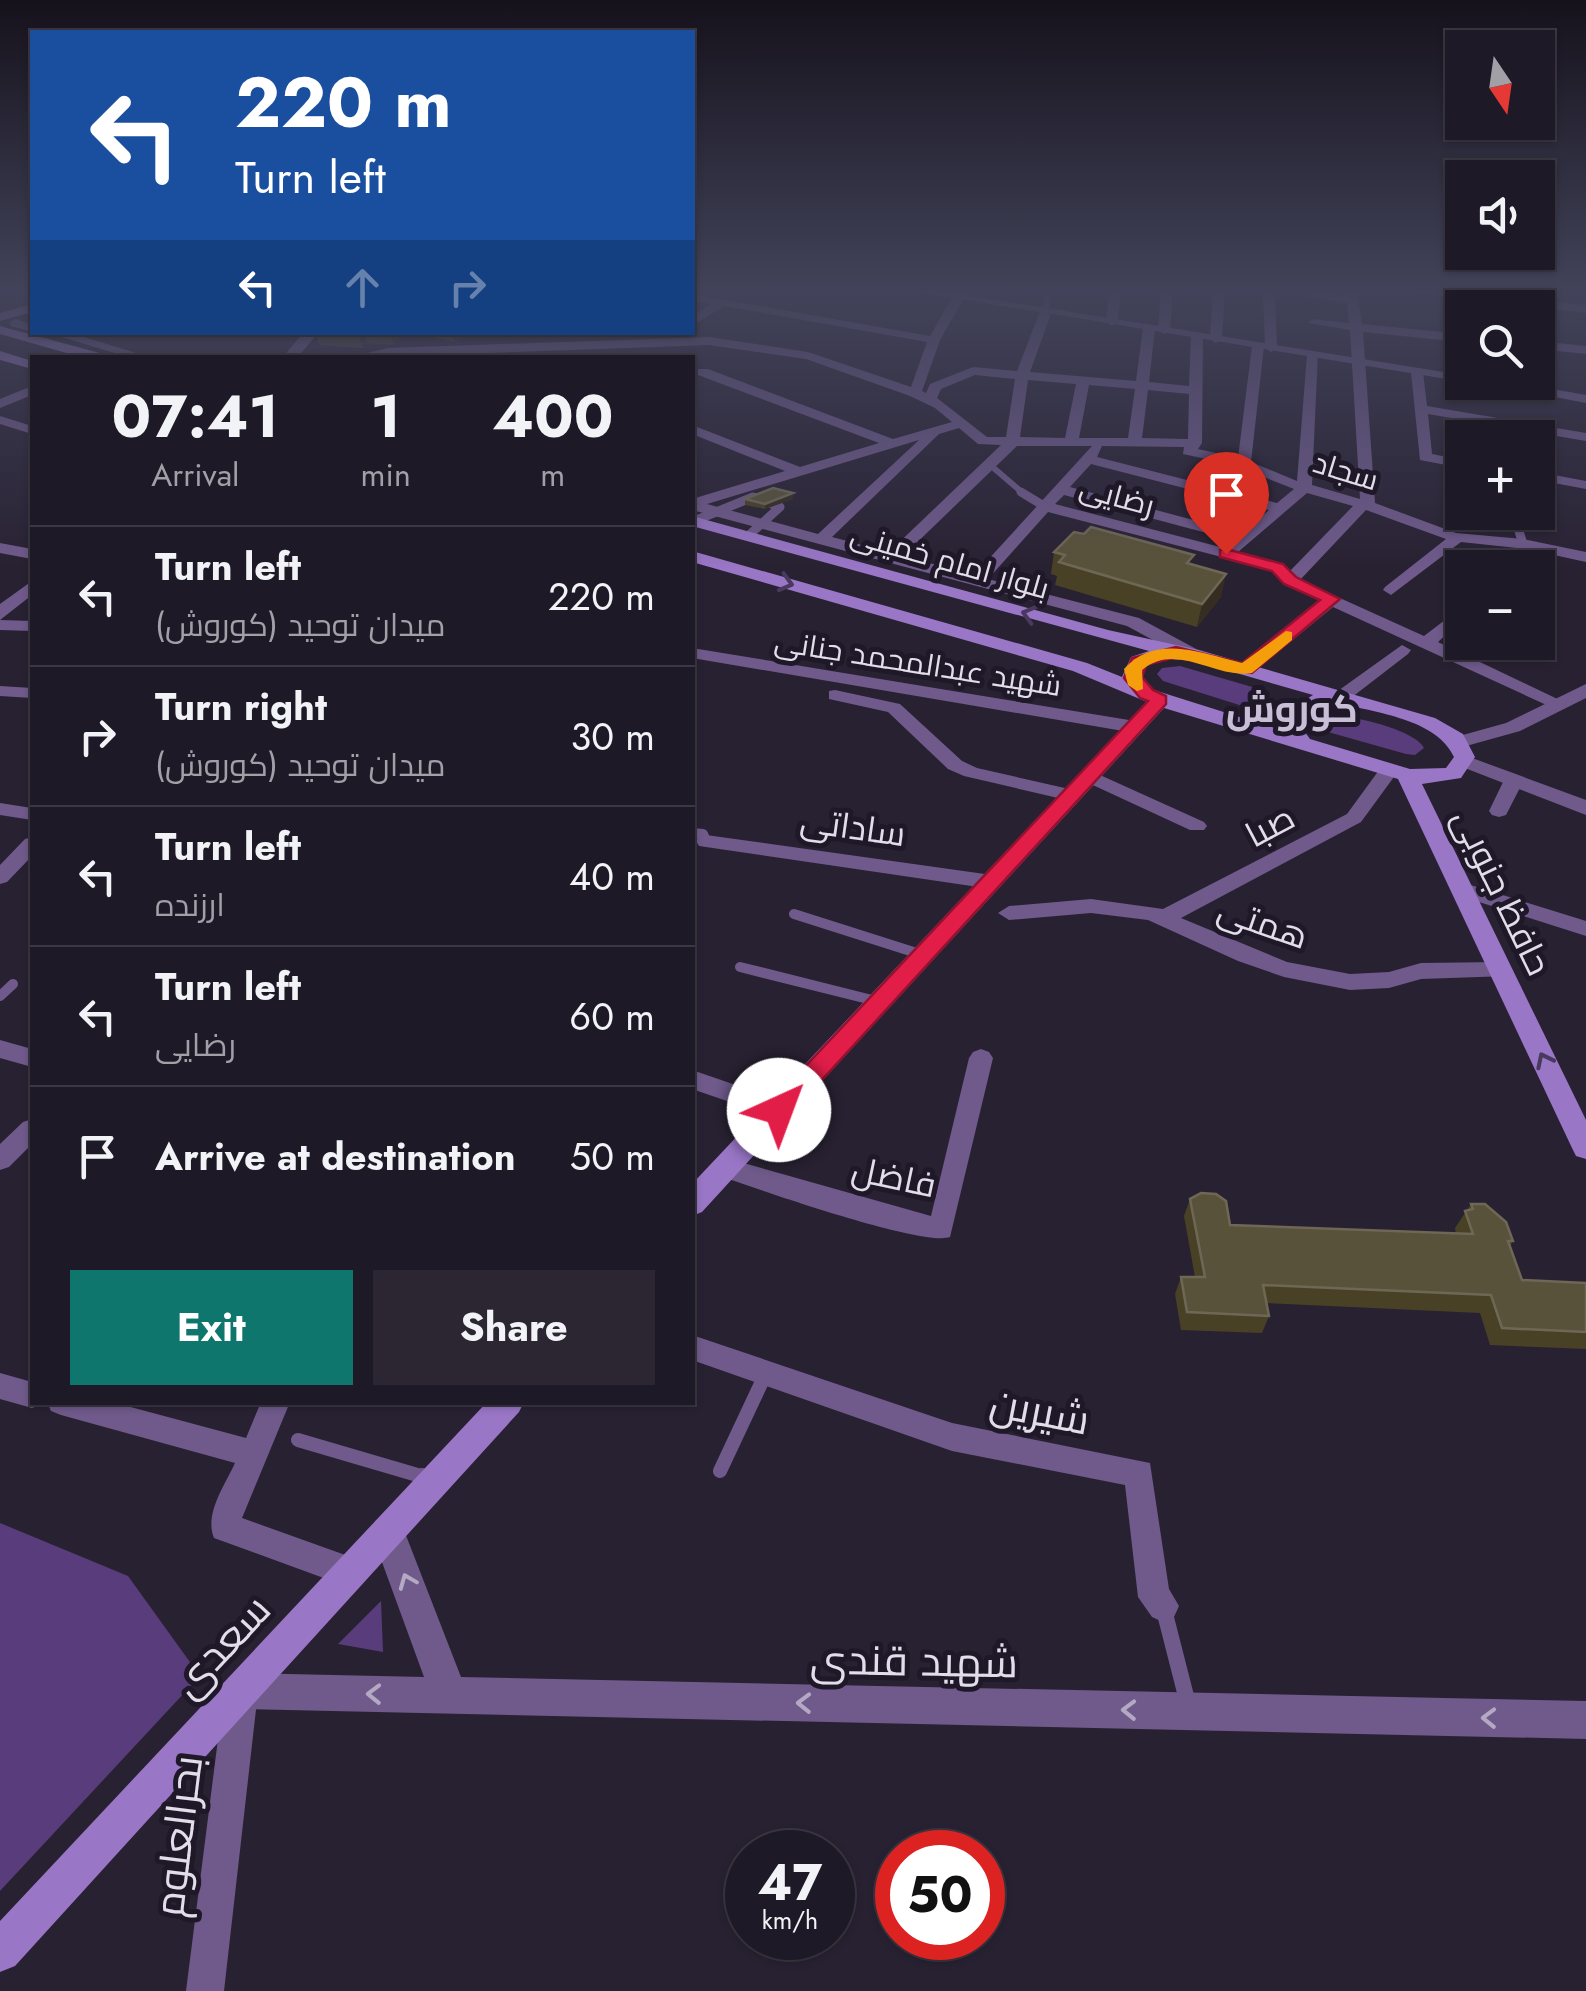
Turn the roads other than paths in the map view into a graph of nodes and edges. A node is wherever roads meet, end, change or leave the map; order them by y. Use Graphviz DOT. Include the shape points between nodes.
graph roads {
  1 [pos="734,384"];
  2 [pos="889,384"];
  3 [pos="918,384"];
  4 [pos="944,384"];
  5 [pos="1021,384"];
  6 [pos="1082,384"];
  7 [pos="1128,384"];
  8 [pos="1194,384"];
  9 [pos="1258,384"];
  10 [pos="1311,384"];
  11 [pos="1362,384"];
  12 [pos="1418,384"];
  13 [pos="1140,385"];
  14 [pos="1194,390"];
  15 [pos="30,391"];
  16 [pos="915,393"];
  17 [pos="1555,394"];
  18 [pos="930,399"];
  19 [pos="1586,399"];
  20 [pos="0,404"];
  21 [pos="1420,409"];
  22 [pos="0,420"];
  23 [pos="962,423"];
  24 [pos="30,429"];
  25 [pos="695,429"];
  26 [pos="935,431"];
  27 [pos="1586,436"];
  28 [pos="1135,441"];
  29 [pos="1072,442"];
  30 [pos="1104,442"];
  31 [pos="1012,443"];
  32 [pos="1195,443"];
  33 [pos="893,444"];
  34 [pos="1088,459"];
  35 [pos="1445,461"];
  36 [pos="990,464"];
  37 [pos="1244,464"];
  38 [pos="800,472"];
  39 [pos="1555,479"];
  40 [pos="1586,484"];
  41 [pos="1304,488"];
  42 [pos="1060,489"];
  43 [pos="1366,505"];
  44 [pos="1044,506"];
  45 [pos="1280,508"];
  46 [pos="698,509"];
  47 [pos="753,530"];
  48 [pos="1520,530"];
  49 [pos="822,538"];
  50 [pos="1244,538"];
  51 [pos="1457,538"];
  52 [pos="1525,544"];
  53 [pos="0,548"];
  54 [pos="1522,550"];
  55 [pos="30,554"];
  56 [pos="1226,554"];
  57 [pos="1586,556"];
  58 [pos="695,557"];
  59 [pos="893,557"];
  60 [pos="978,580"];
  61 [pos="1290,581"];
  62 [pos="30,588"];
  63 [pos="1391,590"];
  64 [pos="1332,599"];
  65 [pos="1071,605"];
  66 [pos="0,614"];
  67 [pos="0,625"];
  68 [pos="30,626"];
  69 [pos="1445,627"];
  70 [pos="1087,630"];
  71 [pos="1429,641"];
  72 [pos="1402,650"];
  73 [pos="1192,654"];
  74 [pos="695,655"];
  75 [pos="1062,662"];
  76 [pos="1245,670"];
  77 [pos="1276,678"];
  78 [pos="0,690"];
  79 [pos="1585,691"];
  80 [pos="30,693"];
  81 [pos="836,695"];
  82 [pos="1153,697"];
  83 [pos="1341,697"];
  84 [pos="1559,704"];
  85 [pos="1135,727"];
  86 [pos="1248,727"];
  87 [pos="1303,744"];
  88 [pos="1461,751"];
  89 [pos="1398,772"];
  90 [pos="1089,776"];
  91 [pos="1514,780"];
  92 [pos="1071,795"];
  93 [pos="1586,808"];
  94 [pos="0,809"];
  95 [pos="1499,811"];
  96 [pos="30,814"];
  97 [pos="1196,826"];
  98 [pos="699,837"];
  99 [pos="30,846"];
  100 [pos="0,877"];
  101 [pos="992,882"];
  102 [pos="1461,889"];
  103 [pos="794,914"];
  104 [pos="1009,914"];
  105 [pos="1164,918"];
  106 [pos="1586,929"];
  107 [pos="923,955"];
  108 [pos="740,967"];
  109 [pos="1500,970"];
  110 [pos="13,984"];
  111 [pos="0,996"];
  112 [pos="880,1002"];
  113 [pos="980,1058"];
  114 [pos="695,1081"];
  115 [pos="779,1110"];
  116 [pos="30,1131"];
  117 [pos="1586,1148"];
  118 [pos="0,1160"];
  119 [pos="726,1168"];
  120 [pos="695,1201"];
  121 [pos="695,1348"];
  122 [pos="766,1373"];
  123 [pos="0,1386"];
  124 [pos="30,1394"];
  125 [pos="72,1405"];
  126 [pos="275,1405"];
  127 [pos="505,1405"];
  128 [pos="298,1440"];
  129 [pos="254,1454"];
  130 [pos="720,1472"];
  131 [pos="436,1480"];
  132 [pos="388,1532"];
  133 [pos="351,1572"];
  134 [pos="1163,1606"];
  135 [pos="241,1691"];
  136 [pos="450,1696"];
  137 [pos="1190,1712"];
  138 [pos="1586,1720"];
  139 [pos="0,1951"];
  140 [pos="205,1991"];
  1 -- 33 [label="street"];
  2 -- 16 [label="street, سجاد"];
  3 -- 16 [label="street"];
  4 -- 18 [label="street"];
  5 -- 31 [label="street"];
  6 -- 29 [label="street"];
  7 -- 13 [label="street"];
  8 -- 14 [label="street"];
  9 -- 37 [label="street"];
  10 -- 41 [label="street"];
  11 -- 43 [label="street"];
  12 -- 21 [label="street"];
  13 -- 14 [label="street"];
  13 -- 28 [label="street"];
  14 -- 32 [label="street"];
  15 -- 20 [label="street"];
  16 -- 18 [label="street, سجاد"];
  17 -- 19 [label="street"];
  18 -- 23 [label="street, سجاد"];
  21 -- 27 [label="street"];
  21 -- 35 [label="street" via="1425,458"];
  22 -- 24 [label="street"];
  23 -- 26 [label="street"];
  23 -- 31 [label="street, سجاد" via="983,442"];
  25 -- 38 [label="street"];
  26 -- 33 [label="street"];
  26 -- 49 [label="street"];
  28 -- 30 [label="street, سجاد"];
  28 -- 32 [label="street, سجاد"];
  29 -- 30 [label="street, سجاد"];
  29 -- 31 [label="street, سجاد"];
  30 -- 34 [label="street"];
  31 -- 36 [label="street"];
  32 -- 37 [label="street, سجاد" via="1188,451"];
  33 -- 38 [label="street"];
  34 -- 42 [label="street"];
  34 -- 45 [label="street"];
  36 -- 44 [label="lane"];
  36 -- 59 [label="street"];
  37 -- 41 [label="street, سجاد"];
  38 -- 46 [label="street"];
  39 -- 40 [label="street"];
  41 -- 43 [label="street, سجاد"];
  41 -- 45 [label="street"];
  42 -- 44 [label="street"];
  42 -- 50 [label="street"];
  43 -- 51 [label="street, سجاد"];
  43 -- 61 [label="street"];
  44 -- 56 [label="street, رضایی"];
  44 -- 60 [label="street"];
  45 -- 50 [label="street"];
  46 -- 47 [label="main road, بلوار امام خمینی"];
  46 -- 47 [label="lane" via="753,497 780,507"];
  47 -- 49 [label="street"];
  70 -- 47 [label="main road, بلوار امام خمینی, one-way"];
  48 -- 52 [label="lane"];
  49 -- 59 [label="street"];
  50 -- 56 [label="street"];
  51 -- 52 [label="street, سجاد"];
  51 -- 63 [label="street"];
  52 -- 54 [label="street"];
  52 -- 57 [label="street, سجاد"];
  53 -- 55 [label="street"];
  56 -- 61 [label="street, رضایی" via="1278,568"];
  58 -- 75 [label="main road, بلوار امام خمینی, one-way"];
  59 -- 60 [label="street"];
  60 -- 65 [label="street"];
  61 -- 64 [label="street, رضایی"];
  62 -- 66 [label="street"];
  64 -- 71 [label="street, رضایی"];
  64 -- 76 [label="street"];
  65 -- 70 [label="street"];
  65 -- 73 [label="street" via="1133,622"];
  67 -- 68 [label="street"];
  69 -- 71 [label="street"];
  70 -- 73 [label="main road, بلوار امام خمینی"];
  70 -- 75 [label="main road" via="1086,647"];
  71 -- 84 [label="street, رضایی"];
  72 -- 83 [label="street"];
  73 -- 76 [label="main road, بلوار امام خمینی"];
  73 -- 82 [label="main road" via="1138,661 1132,678"];
  74 -- 85 [label="street, شهید عبدالمحمد جنانی"];
  75 -- 82 [label="main road, بلوار امام خمینی"];
  76 -- 77 [label="main road, بلوار امام خمینی"];
  77 -- 83 [label="main road, بلوار امام خمینی"];
  77 -- 86 [label="main road" via="1290,696 1287,708 1270,722"];
  78 -- 80 [label="street"];
  79 -- 84 [label="street"];
  81 -- 92 [label="street" via="894,708 971,772"];
  82 -- 85 [label="main road"];
  82 -- 86 [label="main road, بلوار امام خمینی"];
  83 -- 87 [label="main road" via="1316,700 1298,713 1292,728"];
  83 -- 88 [label="main road, بلوار امام خمینی" via="1428,722"];
  84 -- 88 [label="street"];
  85 -- 90 [label="main road"];
  86 -- 87 [label="main road, بلوار امام خمینی"];
  87 -- 89 [label="main road, بلوار امام خمینی"];
  88 -- 89 [label="main road" via="1453,773"];
  88 -- 91 [label="street"];
  89 -- 102 [label="main road, حافظ جنوبی"];
  89 -- 105 [label="street, صبا" via="1354,818"];
  90 -- 92 [label="main road"];
  90 -- 97 [label="street"];
  91 -- 93 [label="street"];
  91 -- 95 [label="street"];
  92 -- 101 [label="main road"];
  94 -- 96 [label="street"];
  98 -- 101 [label="street, ساداتی"];
  99 -- 100 [label="street"];
  101 -- 107 [label="main road"];
  102 -- 106 [label="street"];
  102 -- 109 [label="main road, حافظ جنوبی"];
  103 -- 107 [label="lane"];
  104 -- 105 [label="street, همتی" via="1091,906"];
  105 -- 109 [label="street, همتی" via="1284,969 1350,982 1420,971"];
  107 -- 112 [label="main road"];
  108 -- 112 [label="lane"];
  117 -- 109 [label="main road, حافظ جنوبی, one-way"];
  110 -- 111 [label="lane"];
  112 -- 115 [label="main road"];
  113 -- 119 [label="street, فاضل" via="941,1229"];
  114 -- 115 [label="street"];
  115 -- 119 [label="main road"];
  116 -- 118 [label="street"];
  119 -- 120 [label="main road"];
  121 -- 122 [label="street, شیرین"];
  122 -- 130 [label="lane"];
  122 -- 134 [label="street, شیرین" via="952,1437 1139,1473 1154,1597"];
  123 -- 124 [label="street"];
  125 -- 129 [label="street"];
  126 -- 129 [label="street"];
  127 -- 131 [label="main road, سعدی"];
  128 -- 131 [label="lane"];
  129 -- 133 [label="street" via="226,1527"];
  131 -- 132 [label="main road, سعدی"];
  132 -- 133 [label="main road, سعدی"];
  136 -- 132 [label="street, one-way"];
  133 -- 135 [label="main road, سعدی"];
  134 -- 137 [label="lane, شیرین"];
  136 -- 135 [label="street, شهید قندی, one-way"];
  135 -- 139 [label="main road, سعدی"];
  135 -- 140 [label="street, بحرالعلوم"];
  137 -- 136 [label="street, شهید قندی, one-way"];
  138 -- 137 [label="street, شهید قندی, one-way"];
}
